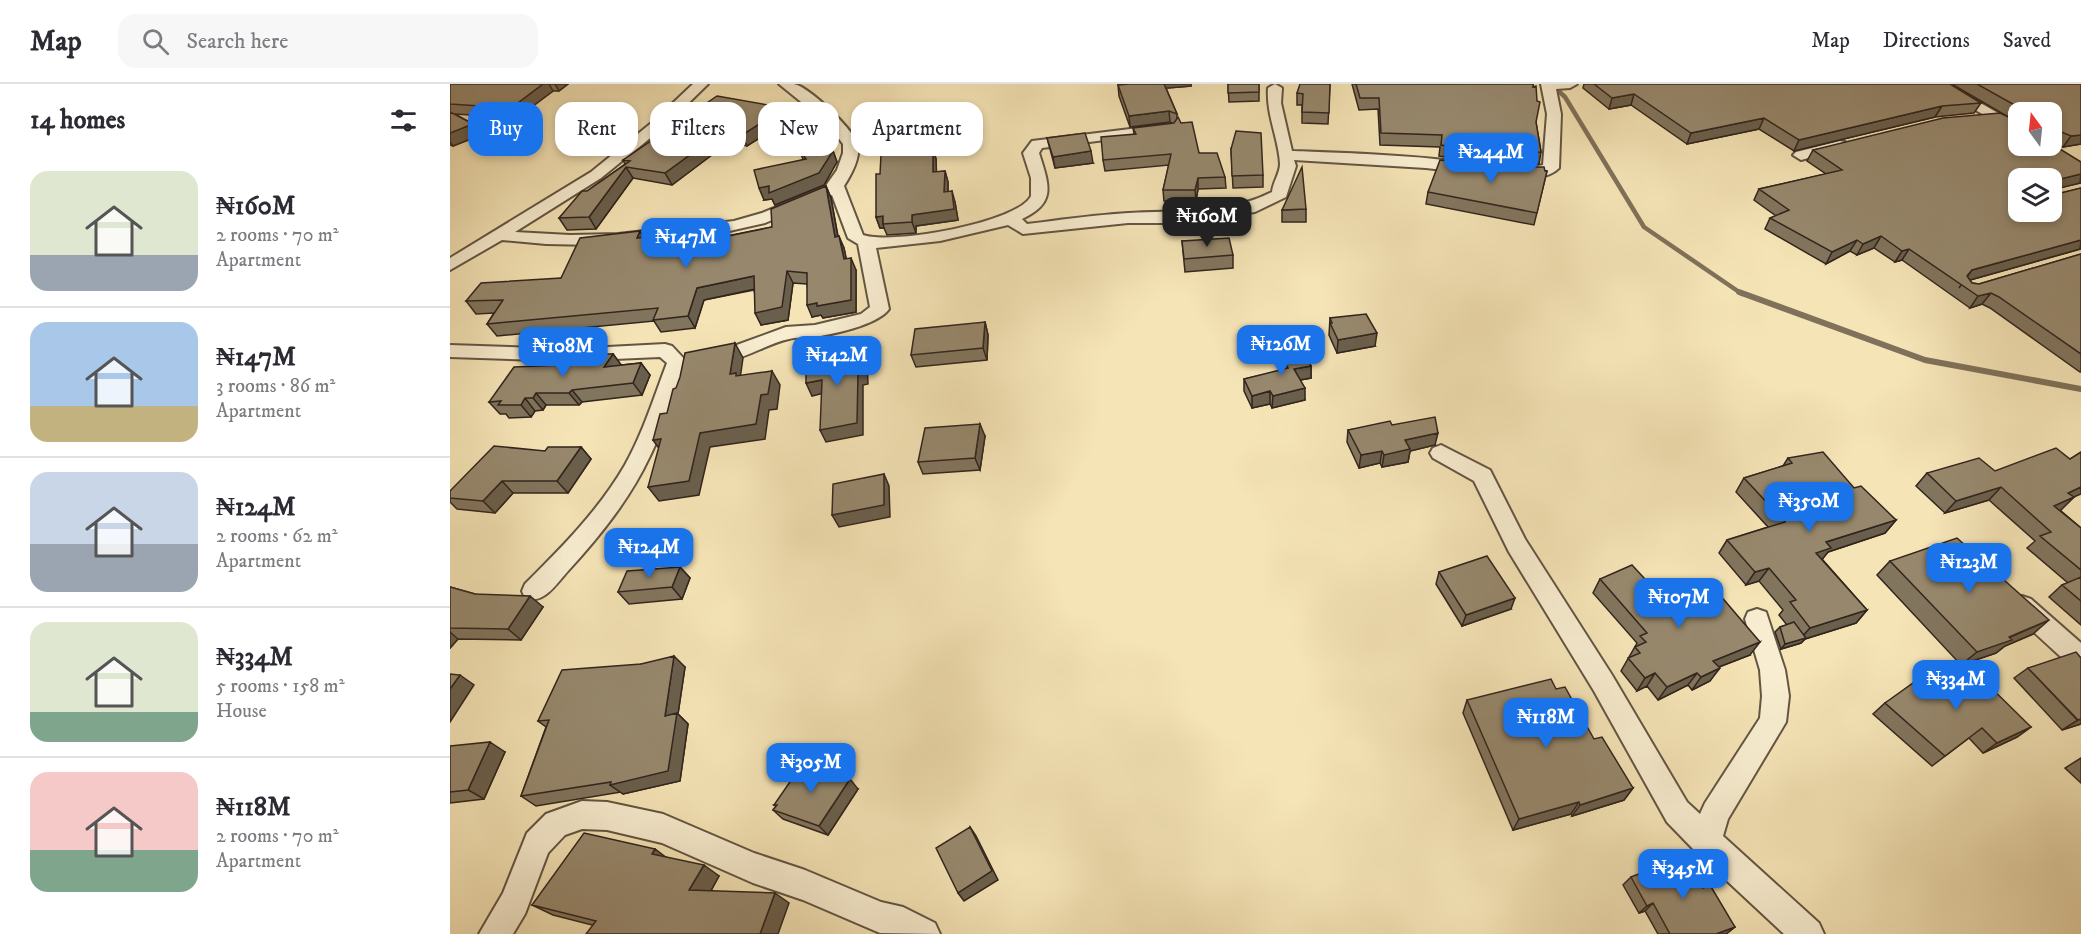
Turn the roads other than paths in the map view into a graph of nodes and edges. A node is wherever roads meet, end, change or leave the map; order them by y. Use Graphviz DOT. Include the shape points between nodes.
graph roads {
  1 [pos="701,84"];
  2 [pos="786,84"];
  3 [pos="1570,84"];
  4 [pos="1937,84"];
  5 [pos="1275,88"];
  6 [pos="1995,118"];
  7 [pos="1971,120"];
  8 [pos="2008,125"];
  9 [pos="1170,128"];
  10 [pos="1857,141"];
  11 [pos="1801,154"];
  12 [pos="1285,155"];
  13 [pos="1483,169"];
  14 [pos="1502,172"];
  15 [pos="836,186"];
  16 [pos="1012,220"];
  17 [pos="498,234"];
  18 [pos="866,242"];
  19 [pos="450,266"];
  20 [pos="450,351"];
  21 [pos="677,362"];
  22 [pos="1441,453"];
  23 [pos="2005,590"];
  24 [pos="534,591"];
  25 [pos="1757,619"];
  26 [pos="2081,659"];
  27 [pos="1706,842"];
  28 [pos="495,934"];
  29 [pos="924,934"];
  30 [pos="1808,934"];
  1 -- 17 [label="street" via="596,175"];
  2 -- 15 [label="street" via="844,133 850,144 845,170"];
  3 -- 14 [label="street" via="1547,85 1554,125 1551,168 1536,173"];
  4 -- 6 [label="street"];
  5 -- 12 [label="street" via="1274,103"];
  6 -- 7 [label="street"];
  6 -- 8 [label="street"];
  9 -- 16 [label="street" via="1037,144 1031,153 1041,187 1037,202"];
  10 -- 11 [label="street"];
  12 -- 13 [label="street"];
  12 -- 16 [label="street" via="1288,166 1280,194 1255,207 1182,217 1128,218 1023,229"];
  15 -- 17 [label="street" via="769,217 735,226 640,238 550,240"];
  15 -- 18 [label="street" via="856,238"];
  16 -- 18 [label="street" via="934,237"];
  17 -- 19 [label="street"];
  18 -- 21 [label="street" via="880,309 867,318 815,331 786,333 738,351"];
  20 -- 21 [label="street" via="568,355 665,350"];
  21 -- 24 [label="street" via="657,418 609,508"];
  22 -- 27 [label="street" via="1482,476 1517,545 1677,812"];
  23 -- 26 [label="street"];
  25 -- 27 [label="street" via="1776,679 1773,722 1715,813"];
  27 -- 30 [label="street"];
  28 -- 29 [label="street" via="514,903 537,843 556,824 582,815 663,828 753,868"];
}
